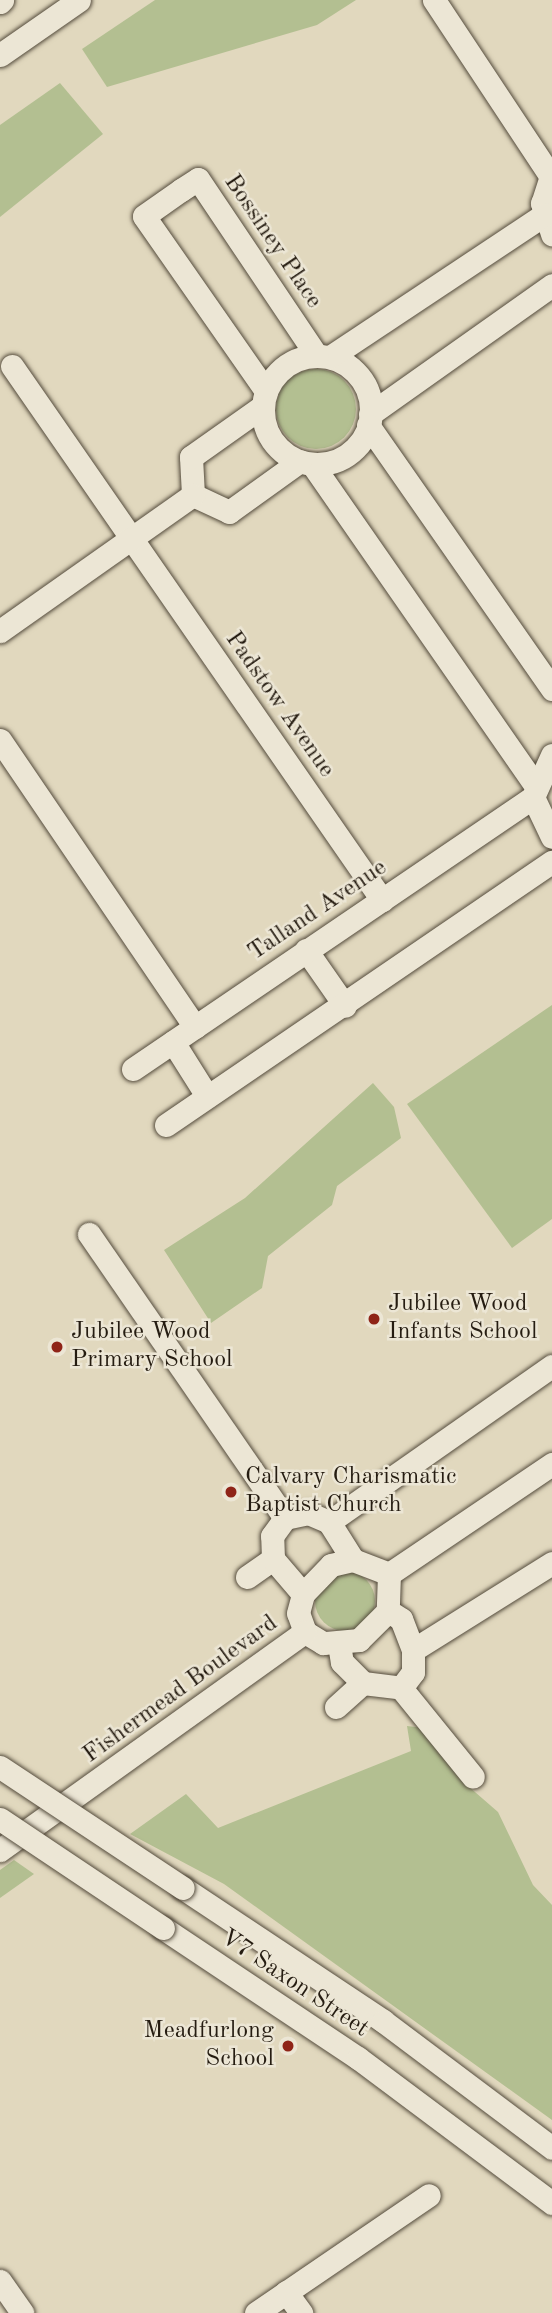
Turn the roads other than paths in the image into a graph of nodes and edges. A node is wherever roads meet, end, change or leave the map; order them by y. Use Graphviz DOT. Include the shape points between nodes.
graph roads {
  1 [pos="79,0"];
  2 [pos="434,0"];
  3 [pos="0,55"];
  4 [pos="551,173"];
  5 [pos="548,225"];
  6 [pos="552,285"];
  7 [pos="324,357"];
  8 [pos="12,366"];
  9 [pos="264,398"];
  10 [pos="369,420"];
  11 [pos="306,462"];
  12 [pos="193,495"];
  13 [pos="132,540"];
  14 [pos="0,631"];
  15 [pos="552,689"];
  16 [pos="0,740"];
  17 [pos="552,755"];
  18 [pos="533,790"];
  19 [pos="552,836"];
  20 [pos="552,862"];
  21 [pos="382,900"];
  22 [pos="306,950"];
  23 [pos="345,1006"];
  24 [pos="195,1027"];
  25 [pos="173,1042"];
  26 [pos="133,1069"];
  27 [pos="207,1096"];
  28 [pos="166,1125"];
  29 [pos="89,1234"];
  30 [pos="552,1366"];
  31 [pos="552,1464"];
  32 [pos="285,1518"];
  33 [pos="329,1522"];
  34 [pos="273,1559"];
  35 [pos="354,1560"];
  36 [pos="552,1563"];
  37 [pos="389,1574"];
  38 [pos="247,1577"];
  39 [pos="303,1594"];
  40 [pos="388,1611"];
  41 [pos="305,1632"];
  42 [pos="339,1644"];
  43 [pos="413,1650"];
  44 [pos="363,1684"];
  45 [pos="401,1688"];
  46 [pos="336,1707"];
  47 [pos="0,1767"];
  48 [pos="473,1777"];
  49 [pos="0,1819"];
  50 [pos="0,1850"];
  51 [pos="552,2148"];
  52 [pos="429,2195"];
  53 [pos="552,2203"];
  54 [pos="0,2281"];
  55 [pos="286,2292"];
  56 [pos="22,2313"];
  57 [pos="256,2313"];
  58 [pos="301,2313"];
  1 -- 3 [label="street"];
  2 -- 4 [label="street"];
  4 -- 5 [label="street" via="543,185"];
  5 -- 7 [label="street"];
  6 -- 10 [label="street"];
  7 -- 9 [label="street" via="286,365"];
  7 -- 9 [label="street, Bossiney Place" via="198,179 181,190 144,216"];
  7 -- 10 [label="street" via="356,372"];
  8 -- 13 [label="street, Padstow Avenue"];
  9 -- 11 [label="street" via="272,440"];
  9 -- 12 [label="street" via="191,457"];
  10 -- 11 [label="street" via="347,454"];
  10 -- 15 [label="street"];
  11 -- 12 [label="street" via="229,512"];
  11 -- 18 [label="street"];
  12 -- 13 [label="street"];
  13 -- 14 [label="street"];
  13 -- 21 [label="street, Padstow Avenue"];
  16 -- 24 [label="street"];
  17 -- 18 [label="street"];
  18 -- 19 [label="street"];
  18 -- 21 [label="street, Talland Avenue"];
  20 -- 23 [label="street"];
  21 -- 22 [label="street, Talland Avenue"];
  22 -- 23 [label="street"];
  22 -- 24 [label="street, Talland Avenue"];
  23 -- 27 [label="street"];
  24 -- 25 [label="street, Talland Avenue"];
  25 -- 26 [label="street, Talland Avenue"];
  25 -- 27 [label="street"];
  27 -- 28 [label="street"];
  29 -- 32 [label="street"];
  30 -- 33 [label="street"];
  31 -- 37 [label="street"];
  32 -- 33 [label="street" via="308,1513"];
  32 -- 34 [label="street" via="272,1536"];
  33 -- 35 [label="street"];
  34 -- 38 [label="street"];
  34 -- 39 [label="street"];
  35 -- 37 [label="street"];
  35 -- 39 [label="street" via="331,1565"];
  36 -- 43 [label="street"];
  37 -- 40 [label="street"];
  39 -- 41 [label="street, Fishermead Boulevard" via="298,1613"];
  40 -- 42 [label="street" via="359,1640"];
  40 -- 43 [label="street" via="401,1619"];
  41 -- 42 [label="street, Fishermead Boulevard"];
  41 -- 50 [label="street, Fishermead Boulevard"];
  42 -- 44 [label="street" via="342,1662"];
  43 -- 45 [label="street" via="413,1672"];
  44 -- 45 [label="street"];
  44 -- 46 [label="street"];
  45 -- 48 [label="street"];
  47 -- 51 [label="street, V7 Saxon Street, bridge" via="383,2021"];
  49 -- 53 [label="street, V7 Saxon Street, bridge" via="358,2057"];
  52 -- 55 [label="street"];
  54 -- 56 [label="street"];
  55 -- 57 [label="street"];
  55 -- 58 [label="street"];
}
